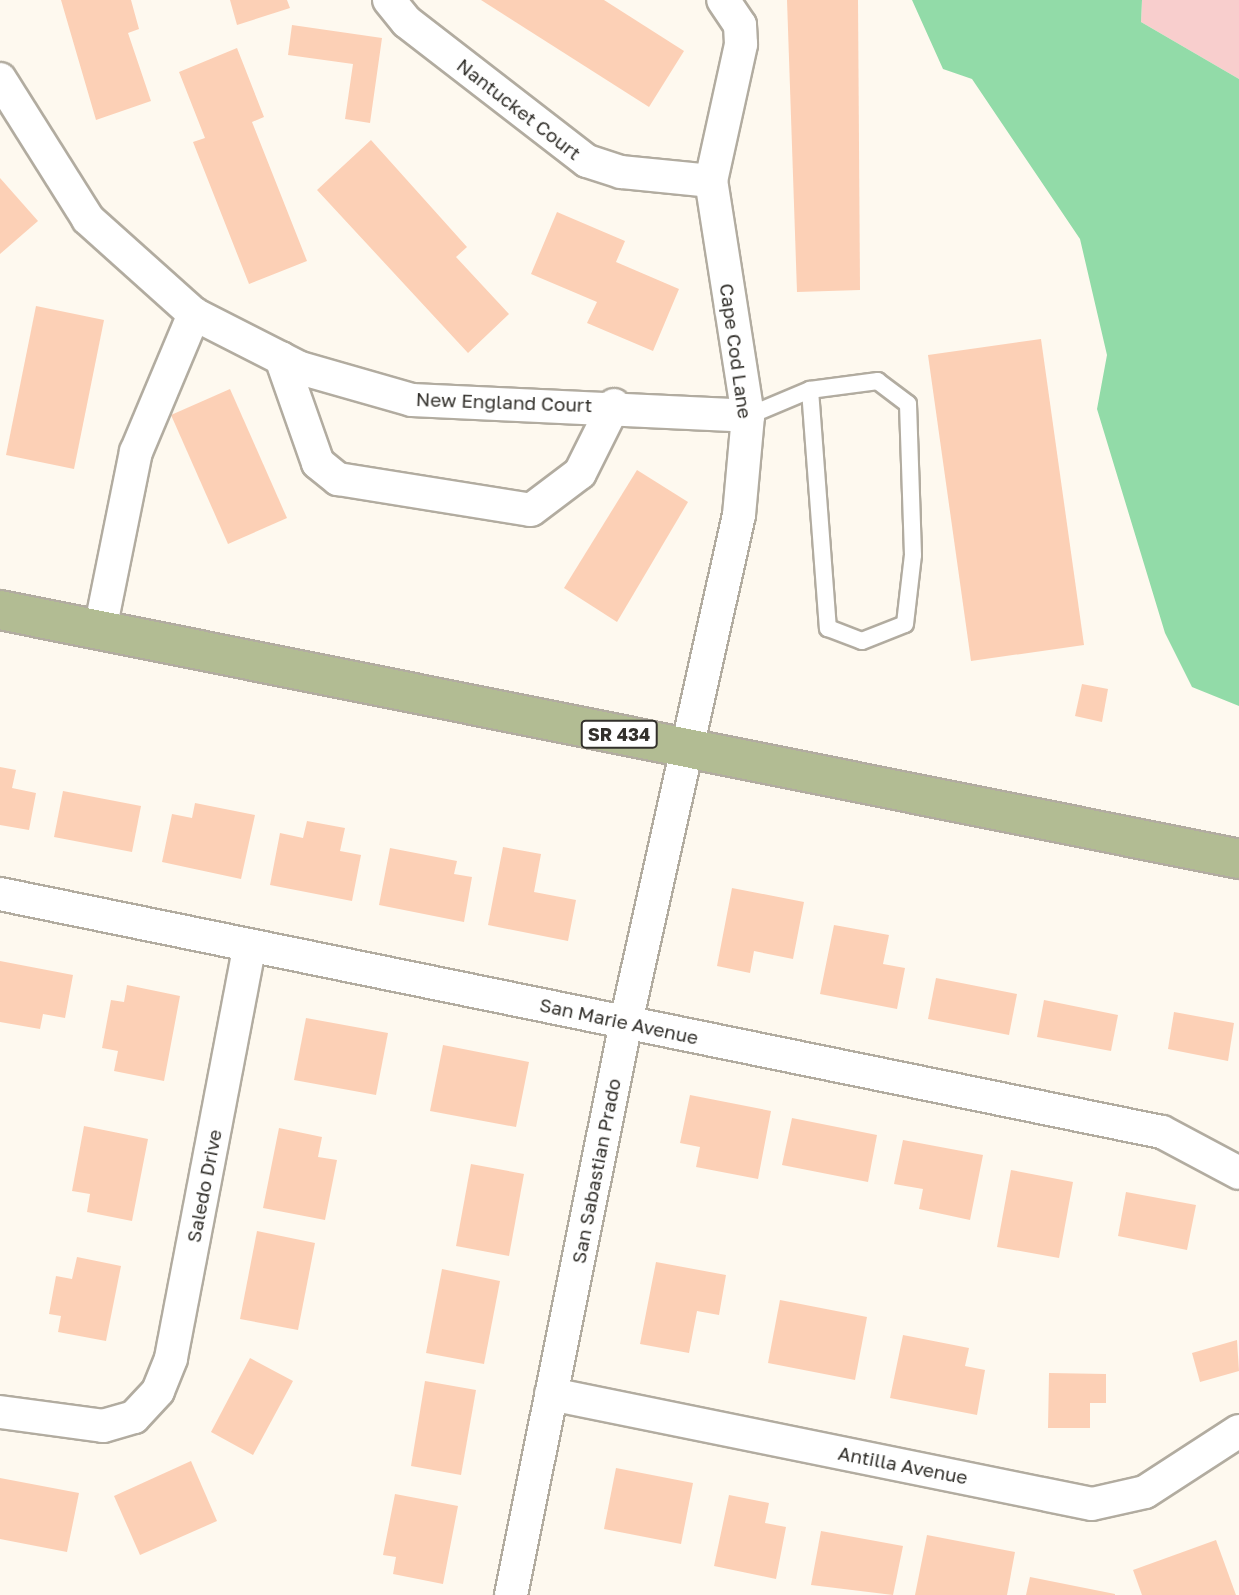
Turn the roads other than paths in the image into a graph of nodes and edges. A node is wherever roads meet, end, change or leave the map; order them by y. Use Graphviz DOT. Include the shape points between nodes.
graph roads {
  1 [pos="389,0"];
  2 [pos="723,0"];
  3 [pos="0,79"];
  4 [pos="711,181"];
  5 [pos="194,314"];
  6 [pos="281,358"];
  7 [pos="810,390"];
  8 [pos="614,405"];
  9 [pos="748,416"];
  10 [pos="0,610"];
  11 [pos="100,630"];
  12 [pos="685,748"];
  13 [pos="1239,859"];
  14 [pos="0,894"];
  15 [pos="250,945"];
  16 [pos="626,1022"];
  17 [pos="1235,1170"];
  18 [pos="551,1394"];
  19 [pos="0,1412"];
  20 [pos="1239,1431"];
  21 [pos="510,1595"];
  1 -- 4 [label="street, Nantucket Court" via="407,22 587,161 621,172"];
  2 -- 4 [label="street, Cape Cod Lane" via="740,25 741,44"];
  3 -- 5 [label="street, New England Court" via="88,219"];
  4 -- 9 [label="street, Cape Cod Lane"];
  5 -- 6 [label="street, New England Court"];
  5 -- 11 [label="street" via="136,452"];
  6 -- 8 [label="street, New England Court" via="412,400"];
  6 -- 8 [label="street" via="318,463 338,479 531,510 580,473"];
  7 -- 7 [label="lane" via="828,628 862,640 905,624 913,555 908,404 878,381"];
  7 -- 9 [label="lane"];
  8 -- 9 [label="street, New England Court"];
  9 -- 12 [label="street, Cape Cod Lane" via="739,515"];
  10 -- 11 [label="main road, SR 434"];
  11 -- 12 [label="main road, SR 434"];
  12 -- 13 [label="main road, SR 434"];
  12 -- 16 [label="street, San Sabastian Prado"];
  14 -- 15 [label="street, San Marie Avenue"];
  15 -- 16 [label="street, San Marie Avenue"];
  15 -- 19 [label="street, Saledo Drive" via="171,1358 158,1391 134,1417 68,1426"];
  16 -- 17 [label="street, San Marie Avenue" via="1162,1132"];
  16 -- 18 [label="street, San Sabastian Prado"];
  18 -- 20 [label="street, Antilla Avenue" via="1093,1504 1145,1492"];
  18 -- 21 [label="street, San Sabastian Prado"];
}
